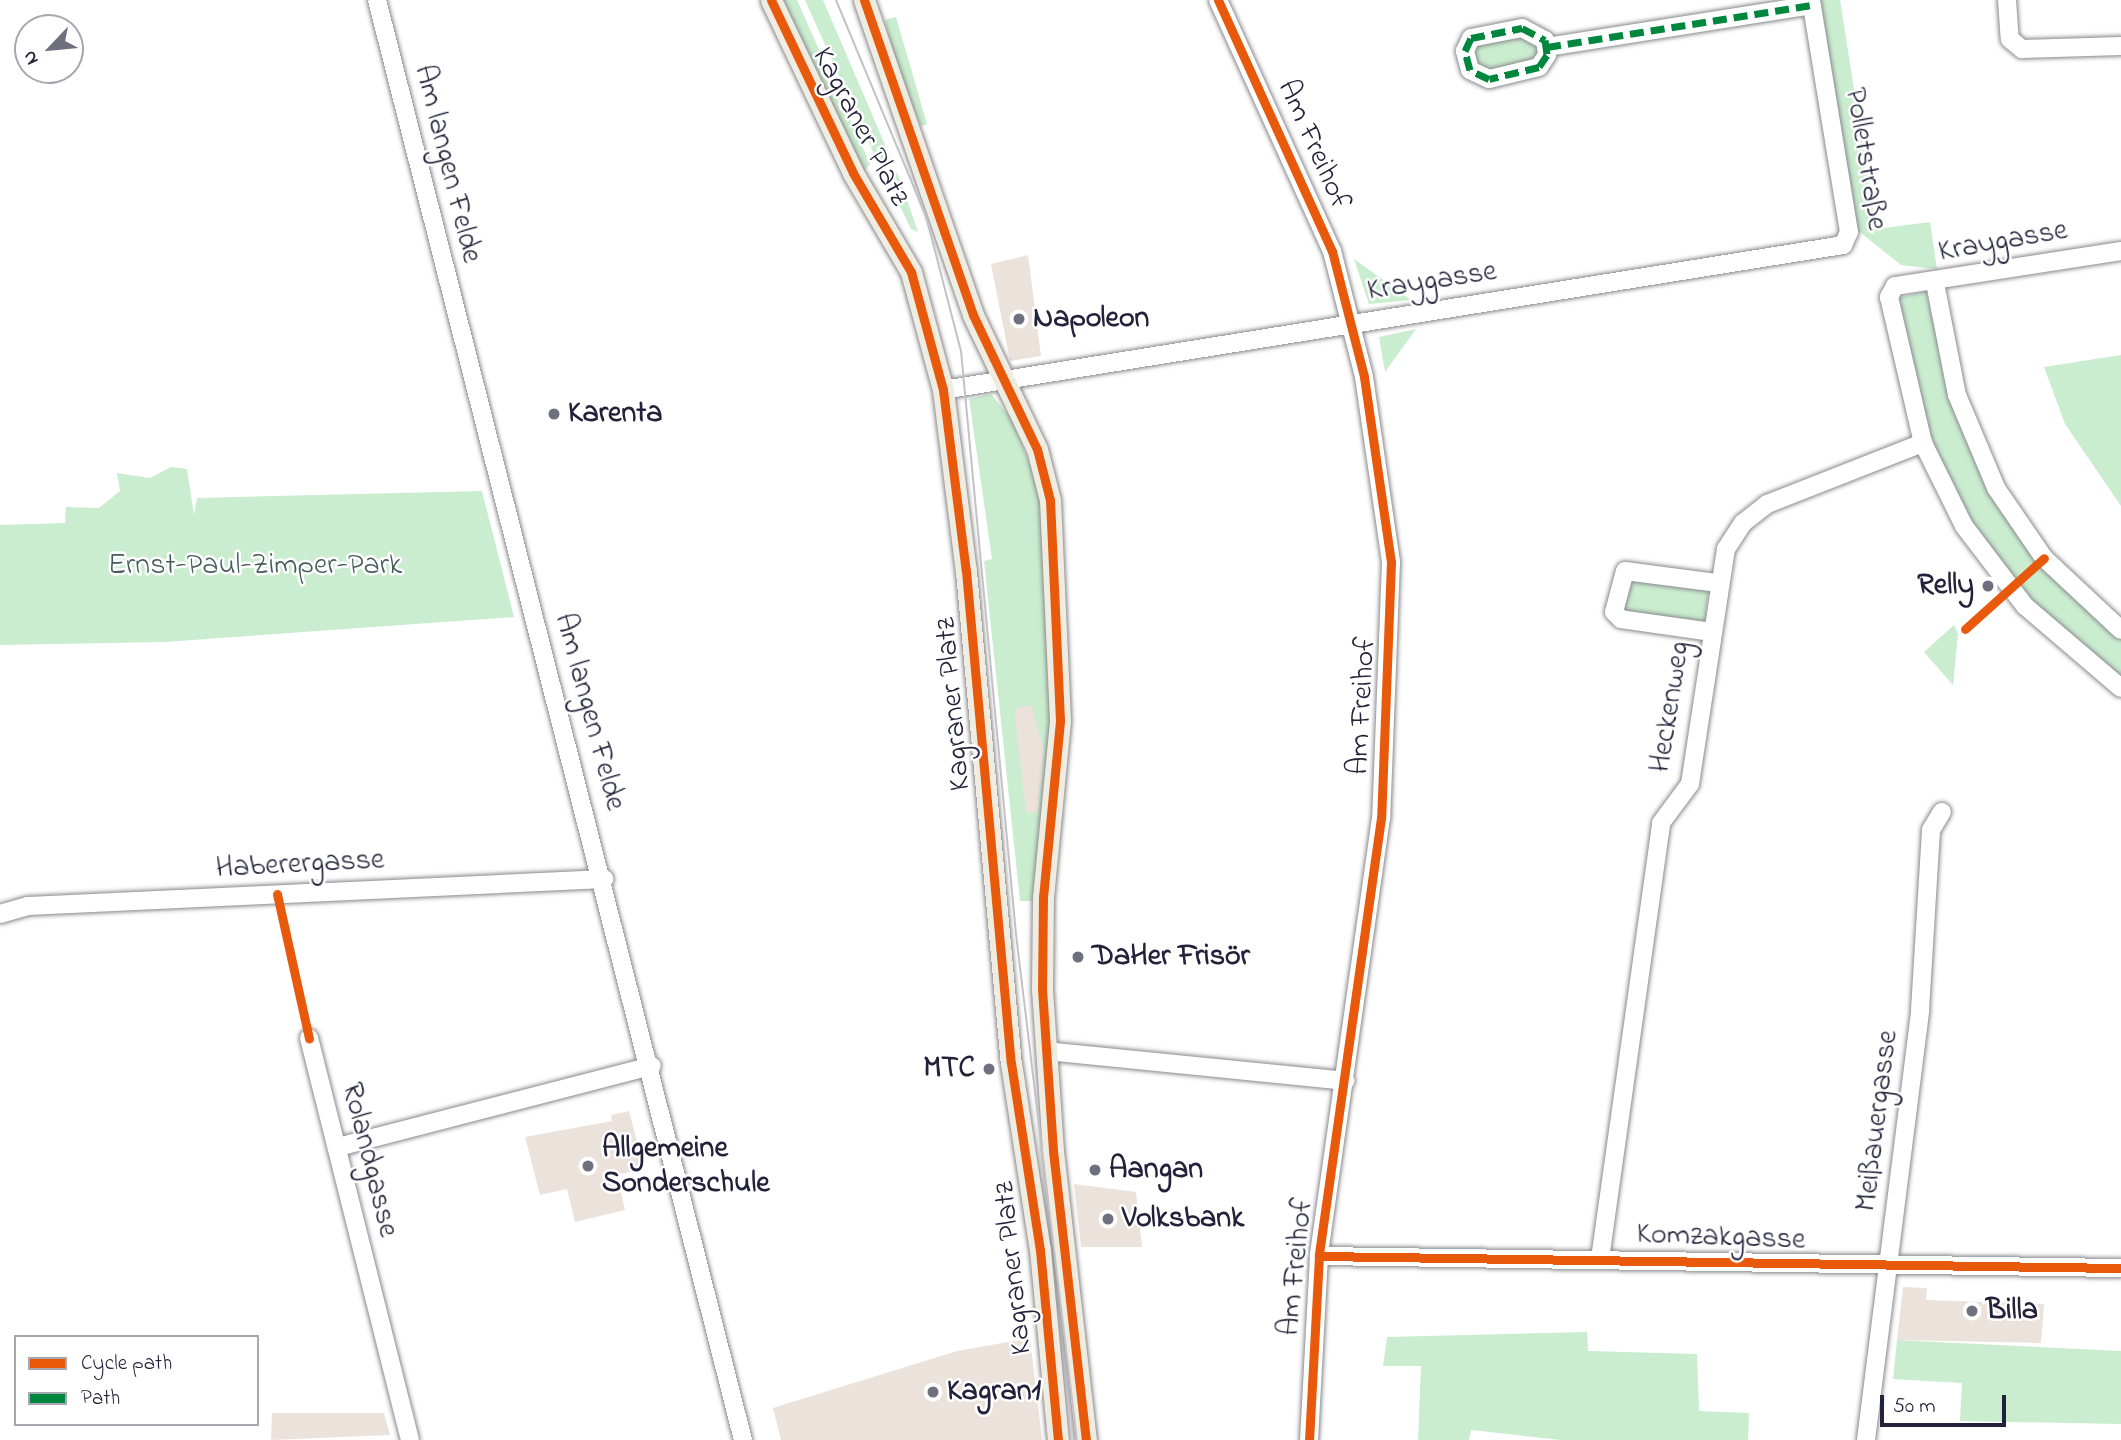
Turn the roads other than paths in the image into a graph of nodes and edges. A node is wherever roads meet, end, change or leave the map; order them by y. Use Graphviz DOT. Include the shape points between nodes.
graph roads {
  1 [pos="377,0"];
  2 [pos="771,0"];
  3 [pos="864,0"];
  4 [pos="1218,0"];
  5 [pos="2007,0"];
  6 [pos="1812,2"];
  7 [pos="2121,46"];
  8 [pos="1547,47"];
  9 [pos="1847,242"];
  10 [pos="2121,251"];
  11 [pos="1935,283"];
  12 [pos="1353,322"];
  13 [pos="1001,380"];
  14 [pos="943,390"];
  15 [pos="1923,443"];
  16 [pos="1718,583"];
  17 [pos="2121,630"];
  18 [pos="1712,632"];
  19 [pos="2121,688"];
  20 [pos="1942,812"];
  21 [pos="604,878"];
  22 [pos="0,914"];
  23 [pos="309,1038"];
  24 [pos="1046,1051"];
  25 [pos="652,1066"];
  26 [pos="1346,1081"];
  27 [pos="338,1147"];
  28 [pos="1319,1256"];
  29 [pos="1600,1259"];
  30 [pos="1887,1268"];
  31 [pos="2121,1268"];
  32 [pos="410,1440"];
  33 [pos="743,1440"];
  34 [pos="1058,1440"];
  35 [pos="1086,1440"];
  36 [pos="1309,1440"];
  37 [pos="1866,1440"];
  1 -- 21 [label="street, Am langen Felde"];
  2 -- 14 [label="main road, Kagraner Platz" via="853,173 911,272"];
  3 -- 13 [label="main road, Kagraner Platz" via="972,315"];
  4 -- 12 [label="street, Am Freihof" via="1312,195"];
  5 -- 7 [label="street" via="2010,39 2022,50"];
  6 -- 8 [label="street"];
  6 -- 9 [label="street, Polletstraße"];
  9 -- 12 [label="street, Kraygasse"];
  10 -- 11 [label="street, Kraygasse"];
  11 -- 15 [label="street, Kraygasse" via="1895,286 1889,297 1899,359"];
  11 -- 17 [label="street" via="1957,395 1996,488 2044,558"];
  12 -- 13 [label="street, Kraygasse"];
  12 -- 26 [label="street, Am Freihof" via="1387,513 1392,619 1381,818"];
  13 -- 14 [label="street, Kraygasse"];
  13 -- 24 [label="main road, Kagraner Platz" via="1043,464 1054,530 1060,721 1041,922"];
  14 -- 34 [label="main road, Kagraner Platz" via="966,571 1011,1063 1040,1250"];
  15 -- 16 [label="street, Heckenweg" via="1759,510 1730,542"];
  15 -- 19 [label="street" via="1964,526 2010,589 2060,641"];
  16 -- 18 [label="street, Heckenweg"];
  16 -- 18 [label="street" via="1625,571 1614,612 1621,619"];
  18 -- 29 [label="street, Heckenweg" via="1690,784 1661,823"];
  20 -- 30 [label="street, Meißauergasse" via="1931,830 1920,1010"];
  21 -- 22 [label="street, Haberergasse" via="28,906"];
  21 -- 25 [label="street, Am langen Felde"];
  23 -- 27 [label="street, Rolandgasse"];
  24 -- 26 [label="street"];
  24 -- 35 [label="main road, Kagraner Platz"];
  25 -- 27 [label="street"];
  25 -- 33 [label="street, Am langen Felde"];
  26 -- 28 [label="street, Am Freihof"];
  27 -- 32 [label="street, Rolandgasse"];
  28 -- 29 [label="street, Komzakgasse"];
  28 -- 36 [label="street, Am Freihof"];
  29 -- 30 [label="street, Komzakgasse"];
  30 -- 31 [label="street, Komzakgasse"];
  30 -- 37 [label="street, Meißauergasse"];
}
